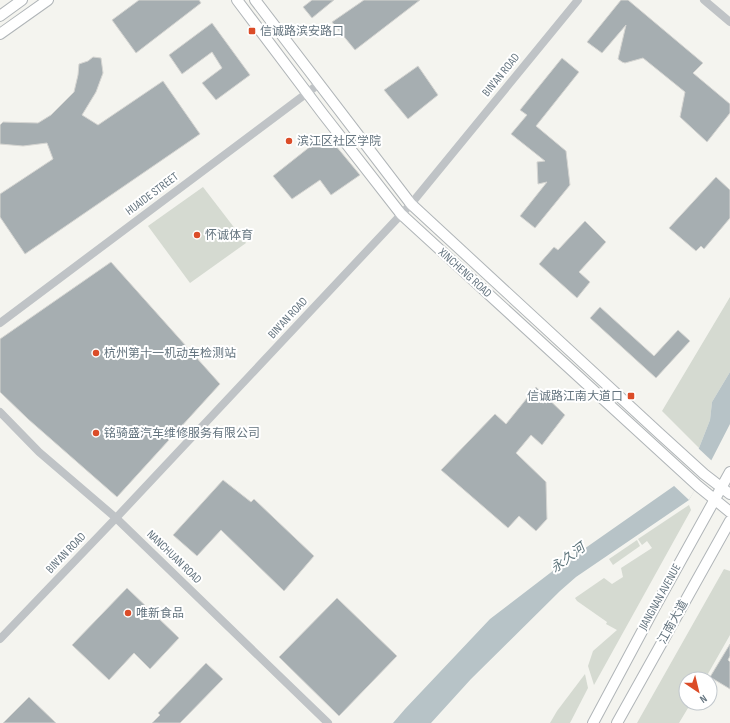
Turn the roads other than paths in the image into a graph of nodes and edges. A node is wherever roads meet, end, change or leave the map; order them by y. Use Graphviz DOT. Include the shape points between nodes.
graph roads {
  1 [pos="22,0"];
  2 [pos="48,0"];
  3 [pos="237,0"];
  4 [pos="255,0"];
  5 [pos="578,0"];
  6 [pos="704,0"];
  7 [pos="0,16"];
  8 [pos="730,22"];
  9 [pos="0,34"];
  10 [pos="319,84"];
  11 [pos="307,93"];
  12 [pos="411,204"];
  13 [pos="401,214"];
  14 [pos="0,323"];
  15 [pos="0,412"];
  16 [pos="730,472"];
  17 [pos="721,487"];
  18 [pos="730,494"];
  19 [pos="714,499"];
  20 [pos="730,512"];
  21 [pos="116,518"];
  22 [pos="730,521"];
  23 [pos="0,639"];
  24 [pos="328,723"];
  25 [pos="593,723"];
  26 [pos="617,723"];
  1 -- 7 [label="main road"];
  2 -- 9 [label="main road"];
  3 -- 11 [label="main road, XINCHENG ROAD"];
  4 -- 10 [label="main road, XINCHENG ROAD"];
  5 -- 12 [label="street, BIN'AN ROAD"];
  6 -- 8 [label="street"];
  10 -- 11 [label="street, HUAIDE STREET"];
  10 -- 12 [label="main road, XINCHENG ROAD"];
  11 -- 13 [label="main road, XINCHENG ROAD"];
  11 -- 14 [label="street, HUAIDE STREET"];
  12 -- 13 [label="street, BIN'AN ROAD"];
  12 -- 17 [label="main road, XINCHENG ROAD"];
  13 -- 19 [label="main road, XINCHENG ROAD"];
  13 -- 21 [label="street, BIN'AN ROAD"];
  15 -- 21 [label="street, NANCHUAN ROAD" via="39,452"];
  16 -- 17 [label="main road, JIANGNAN AVENUE"];
  17 -- 18 [label="main road, XINCHENG ROAD"];
  17 -- 19 [label="main road, JIANGNAN AVENUE"];
  19 -- 20 [label="main road, XINCHENG ROAD"];
  19 -- 25 [label="main road, JIANGNAN AVENUE"];
  21 -- 23 [label="street, BIN'AN ROAD"];
  21 -- 24 [label="street, NANCHUAN ROAD"];
  22 -- 26 [label="main road, 江南大道"];
}
